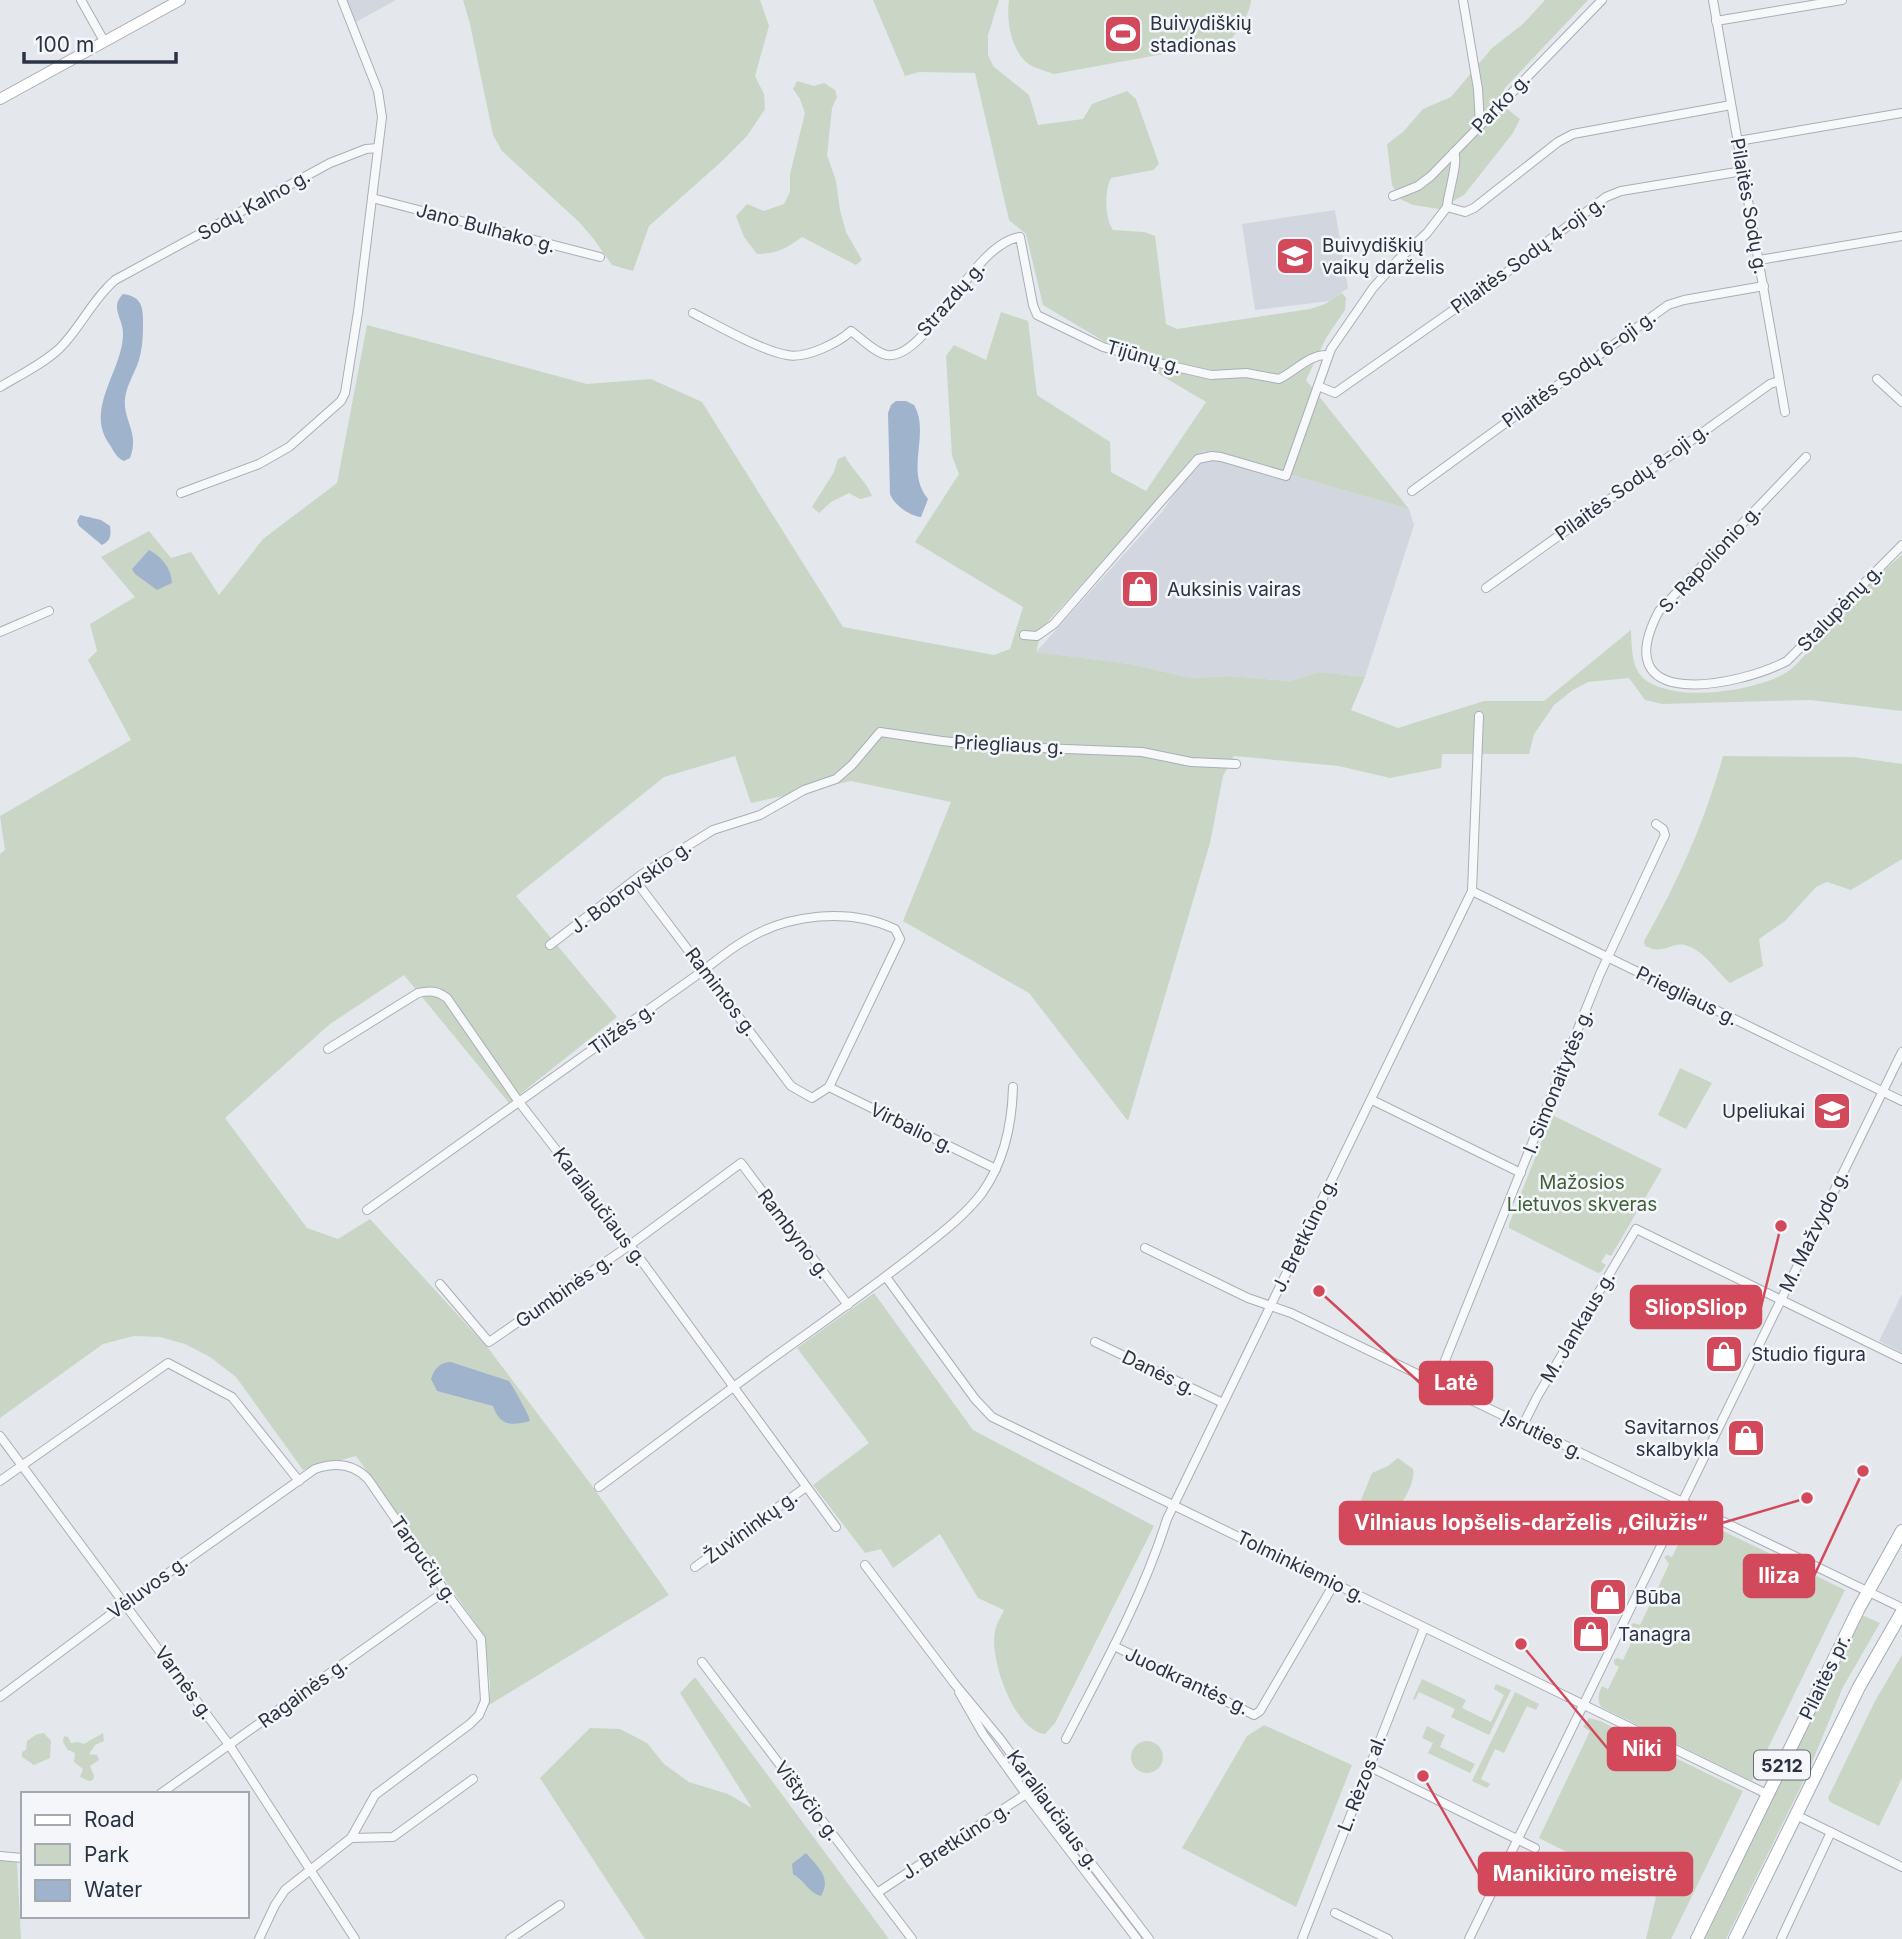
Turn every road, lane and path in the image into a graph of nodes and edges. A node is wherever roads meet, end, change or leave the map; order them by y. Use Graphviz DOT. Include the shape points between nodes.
graph roads {
  1 [pos="81,0"];
  2 [pos="180,0"];
  3 [pos="342,0"];
  4 [pos="1462,0"];
  5 [pos="1602,0"];
  6 [pos="1713,0"];
  7 [pos="1842,0"];
  8 [pos="1716,21"];
  9 [pos="104,41"];
  10 [pos="0,99"];
  11 [pos="1731,105"];
  12 [pos="1902,113"];
  13 [pos="1480,125"];
  14 [pos="1738,141"];
  15 [pos="378,148"];
  16 [pos="1454,152"];
  17 [pos="1743,171"];
  18 [pos="1393,196"];
  19 [pos="372,198"];
  20 [pos="1447,207"];
  21 [pos="1902,236"];
  22 [pos="1020,237"];
  23 [pos="600,257"];
  24 [pos="1759,260"];
  25 [pos="1764,286"];
  26 [pos="693,313"];
  27 [pos="1328,355"];
  28 [pos="1877,379"];
  29 [pos="1779,381"];
  30 [pos="1318,386"];
  31 [pos="0,387"];
  32 [pos="1902,402"];
  33 [pos="1785,412"];
  34 [pos="1806,457"];
  35 [pos="1412,491"];
  36 [pos="181,493"];
  37 [pos="1902,545"];
  38 [pos="1486,587"];
  39 [pos="49,611"];
  40 [pos="0,632"];
  41 [pos="1024,635"];
  42 [pos="1654,673"];
  43 [pos="1479,716"];
  44 [pos="1236,764"];
  45 [pos="804,790"];
  46 [pos="1656,824"];
  47 [pos="635,880"];
  48 [pos="1472,891"];
  49 [pos="550,946"];
  50 [pos="1608,958"];
  51 [pos="704,970"];
  52 [pos="328,1049"];
  53 [pos="1902,1052"];
  54 [pos="829,1087"];
  55 [pos="1013,1087"];
  56 [pos="1882,1092"];
  57 [pos="1371,1100"];
  58 [pos="1902,1101"];
  59 [pos="519,1102"];
  60 [pos="741,1163"];
  61 [pos="996,1169"];
  62 [pos="1521,1173"];
  63 [pos="367,1210"];
  64 [pos="630,1245"];
  65 [pos="1145,1248"];
  66 [pos="886,1277"];
  67 [pos="440,1284"];
  68 [pos="1781,1300"];
  69 [pos="848,1305"];
  70 [pos="1271,1306"];
  71 [pos="1095,1342"];
  72 [pos="1902,1359"];
  73 [pos="1436,1383"];
  74 [pos="734,1387"];
  75 [pos="1223,1403"];
  76 [pos="1523,1425"];
  77 [pos="0,1436"];
  78 [pos="22,1465"];
  79 [pos="299,1480"];
  80 [pos="0,1481"];
  81 [pos="806,1487"];
  82 [pos="599,1488"];
  83 [pos="1681,1503"];
  84 [pos="1173,1505"];
  85 [pos="836,1527"];
  86 [pos="1902,1531"];
  87 [pos="865,1565"];
  88 [pos="695,1567"];
  89 [pos="1334,1584"];
  90 [pos="445,1591"];
  91 [pos="1867,1592"];
  92 [pos="125,1603"];
  93 [pos="1902,1610"];
  94 [pos="1424,1628"];
  95 [pos="1114,1646"];
  96 [pos="702,1662"];
  97 [pos="954,1683"];
  98 [pos="0,1697"];
  99 [pos="1584,1704"];
  100 [pos="1066,1739"];
  101 [pos="230,1746"];
  102 [pos="1368,1766"];
  103 [pos="472,1779"];
  104 [pos="1034,1788"];
  105 [pos="163,1792"];
  106 [pos="1026,1794"];
  107 [pos="1768,1794"];
  108 [pos="1796,1815"];
  109 [pos="1831,1832"];
  110 [pos="351,1838"];
  111 [pos="1518,1839"];
  112 [pos="1535,1848"];
  113 [pos="0,1856"];
  114 [pos="21,1858"];
  115 [pos="1902,1867"];
  116 [pos="310,1870"];
  117 [pos="877,1893"];
  118 [pos="559,1905"];
  119 [pos="1335,1913"];
  120 [pos="259,1939"];
  121 [pos="355,1939"];
  122 [pos="510,1939"];
  123 [pos="912,1939"];
  124 [pos="1137,1939"];
  125 [pos="1149,1939"];
  126 [pos="1303,1939"];
  127 [pos="1388,1939"];
  128 [pos="1469,1939"];
  129 [pos="1697,1939"];
  130 [pos="1735,1939"];
  131 [pos="1781,1939"];
  1 -- 9 [label="street"];
  2 -- 9 [label="main road"];
  3 -- 15 [label="street" via="378,91 382,117"];
  4 -- 13 [label="street"];
  5 -- 13 [label="street, Parko g."];
  6 -- 8 [label="street, Pilaitės Sodų g."];
  7 -- 8 [label="street"];
  8 -- 11 [label="street, Pilaitės Sodų g."];
  9 -- 10 [label="main road"];
  11 -- 14 [label="street, Pilaitės Sodų g."];
  11 -- 20 [label="street" via="1573,134 1474,208 1465,212"];
  12 -- 14 [label="street"];
  13 -- 16 [label="street, Parko g."];
  14 -- 17 [label="street, Pilaitės Sodų g."];
  15 -- 19 [label="street"];
  15 -- 31 [label="street, Sodų Kalno g." via="330,163 115,280 59,349"];
  16 -- 18 [label="street, Parko g." via="1418,186"];
  16 -- 20 [label="street" via="1457,157"];
  17 -- 24 [label="street, Pilaitės Sodų g."];
  17 -- 30 [label="street, Pilaitės Sodų 4-oji g." via="1606,197 1335,393"];
  19 -- 23 [label="street, Jano Bulhako g."];
  19 -- 36 [label="street" via="341,401 289,447 259,464"];
  20 -- 27 [label="street" via="1373,288"];
  21 -- 24 [label="street"];
  22 -- 26 [label="street, Strazdų g." via="1010,238 994,251 926,331 890,355 851,331 839,341 788,356"];
  22 -- 27 [label="street, Tijūnų g." via="1037,315 1103,347 1211,375 1246,373 1279,379 1309,359"];
  24 -- 25 [label="street, Pilaitės Sodų g."];
  25 -- 29 [label="street, Pilaitės Sodų g."];
  25 -- 35 [label="street, Pilaitės Sodų 6-oji g." via="1668,305"];
  27 -- 30 [label="street"];
  28 -- 32 [label="street"];
  29 -- 33 [label="street, Pilaitės Sodų g."];
  29 -- 38 [label="street, Pilaitės Sodų 8-oji g."];
  30 -- 41 [label="street" via="1286,477 1220,457 1198,459 1054,624 1037,636"];
  34 -- 42 [label="street, S. Rapolionio g." via="1659,611 1645,645"];
  37 -- 42 [label="street, Stalupėnų g." via="1787,661 1755,674 1711,683 1675,684"];
  39 -- 40 [label="street"];
  43 -- 48 [label="street, J. Bretkūno g."];
  44 -- 45 [label="street, Priegliaus g." via="1191,762 1142,752 966,744 880,732 836,779"];
  45 -- 47 [label="street, J. Bobrovskio g." via="760,815 713,830"];
  46 -- 50 [label="street, I. Simonaitytės g." via="1665,835"];
  47 -- 49 [label="street, J. Bobrovskio g."];
  47 -- 51 [label="street, Ramintos g."];
  48 -- 50 [label="street, Priegliaus g."];
  48 -- 57 [label="street, J. Bretkūno g."];
  50 -- 56 [label="street, Priegliaus g."];
  50 -- 62 [label="street, I. Simonaitytės g."];
  51 -- 54 [label="street, Ramintos g." via="791,1086 812,1098"];
  51 -- 54 [label="street, Tilžės g." via="744,940 800,920 842,915 879,921 895,929 900,939"];
  51 -- 59 [label="street, Tilžės g."];
  52 -- 59 [label="street, Karaliaučiaus g." via="418,993 438,992 447,998"];
  53 -- 56 [label="street, M. Mažvydo g."];
  54 -- 61 [label="street, Virbalio g."];
  55 -- 61 [label="street" via="1010,1128"];
  56 -- 58 [label="street, Priegliaus g."];
  56 -- 68 [label="street, M. Mažvydo g."];
  57 -- 62 [label="street"];
  57 -- 70 [label="street, J. Bretkūno g."];
  59 -- 63 [label="street, Tilžės g."];
  59 -- 64 [label="street, Karaliaučiaus g."];
  60 -- 64 [label="street, Gumbinės g."];
  60 -- 69 [label="street, Rambyno g."];
  61 -- 66 [label="street" via="971,1205"];
  62 -- 73 [label="street, I. Simonaitytės g."];
  64 -- 67 [label="street, Gumbinės g." via="489,1342"];
  64 -- 74 [label="street, Karaliaučiaus g."];
  65 -- 70 [label="street, Įsruties g."];
  66 -- 69 [label="street"];
  66 -- 84 [label="street, Tolminkiemio g." via="988,1414"];
  68 -- 72 [label="street"];
  68 -- 76 [label="street, M. Jankaus g." via="1636,1229"];
  68 -- 83 [label="street, M. Mažvydo g."];
  69 -- 74 [label="street"];
  70 -- 73 [label="street, Įsruties g."];
  70 -- 75 [label="street, J. Bretkūno g."];
  71 -- 75 [label="street, Danės g."];
  73 -- 76 [label="street, Įsruties g."];
  74 -- 81 [label="street, Karaliaučiaus g."];
  74 -- 82 [label="street"];
  75 -- 84 [label="street, J. Bretkūno g."];
  76 -- 83 [label="street, Įsruties g."];
  77 -- 78 [label="street, Varnės g."];
  78 -- 79 [label="street" via="168,1363 232,1397"];
  78 -- 80 [label="street"];
  78 -- 92 [label="street, Varnės g."];
  79 -- 90 [label="street, Tarpučių g." via="327,1465 339,1464 363,1473"];
  79 -- 92 [label="street, Vėluvos g."];
  81 -- 85 [label="street, Karaliaučiaus g."];
  81 -- 88 [label="street, Žuvininkų g."];
  83 -- 91 [label="street, Įsruties g."];
  83 -- 99 [label="street, M. Mažvydo g."];
  84 -- 89 [label="street, Tolminkiemio g."];
  84 -- 95 [label="street, J. Bretkūno g." via="1154,1560"];
  86 -- 91 [label="main road, Pilaitės pr. / 5212"];
  87 -- 97 [label="street, Karaliaučiaus g."];
  89 -- 94 [label="street, Tolminkiemio g."];
  89 -- 95 [label="street, Juodkrantės g." via="1260,1711 1251,1715"];
  90 -- 101 [label="street, Ragainės g."];
  90 -- 110 [label="street, Tarpučių g." via="481,1639 485,1701 470,1724 375,1795"];
  91 -- 93 [label="street, Įsruties g."];
  91 -- 107 [label="main road, Pilaitės pr. / 5212"];
  92 -- 98 [label="street, Vėluvos g."];
  92 -- 101 [label="street, Varnės g."];
  93 -- 108 [label="main road, Pilaitės pr. / 5212"];
  94 -- 99 [label="street, Tolminkiemio g."];
  94 -- 102 [label="street, L. Rėzos al."];
  95 -- 100 [label="street, J. Bretkūno g."];
  96 -- 117 [label="street, Vištyčio g."];
  97 -- 104 [label="street, Karaliaučiaus g."];
  97 -- 106 [label="street, Karaliaučiaus g."];
  99 -- 107 [label="street, Tolminkiemio g."];
  99 -- 111 [label="street, M. Mažvydo g."];
  101 -- 105 [label="street, Ragainės g."];
  101 -- 116 [label="street, Varnės g."];
  102 -- 111 [label="street"];
  102 -- 126 [label="street, L. Rėzos al."];
  103 -- 110 [label="street" via="393,1837"];
  104 -- 106 [label="street, J. Bretkūno g."];
  104 -- 125 [label="street, Karaliaučiaus g."];
  106 -- 117 [label="street, J. Bretkūno g."];
  106 -- 124 [label="street, Karaliaučiaus g."];
  107 -- 129 [label="main road, Pilaitės pr. / 5212"];
  108 -- 109 [label="street"];
  108 -- 130 [label="main road, Pilaitės pr. / 5212"];
  109 -- 115 [label="street"];
  109 -- 131 [label="street"];
  110 -- 116 [label="street"];
  111 -- 112 [label="street"];
  111 -- 128 [label="street, M. Mažvydo g."];
  113 -- 114 [label="street"];
  116 -- 120 [label="street" via="279,1898"];
  116 -- 121 [label="street, Varnės g."];
  117 -- 123 [label="street, Vištyčio g."];
  118 -- 122 [label="street"];
  119 -- 127 [label="street"];
}
